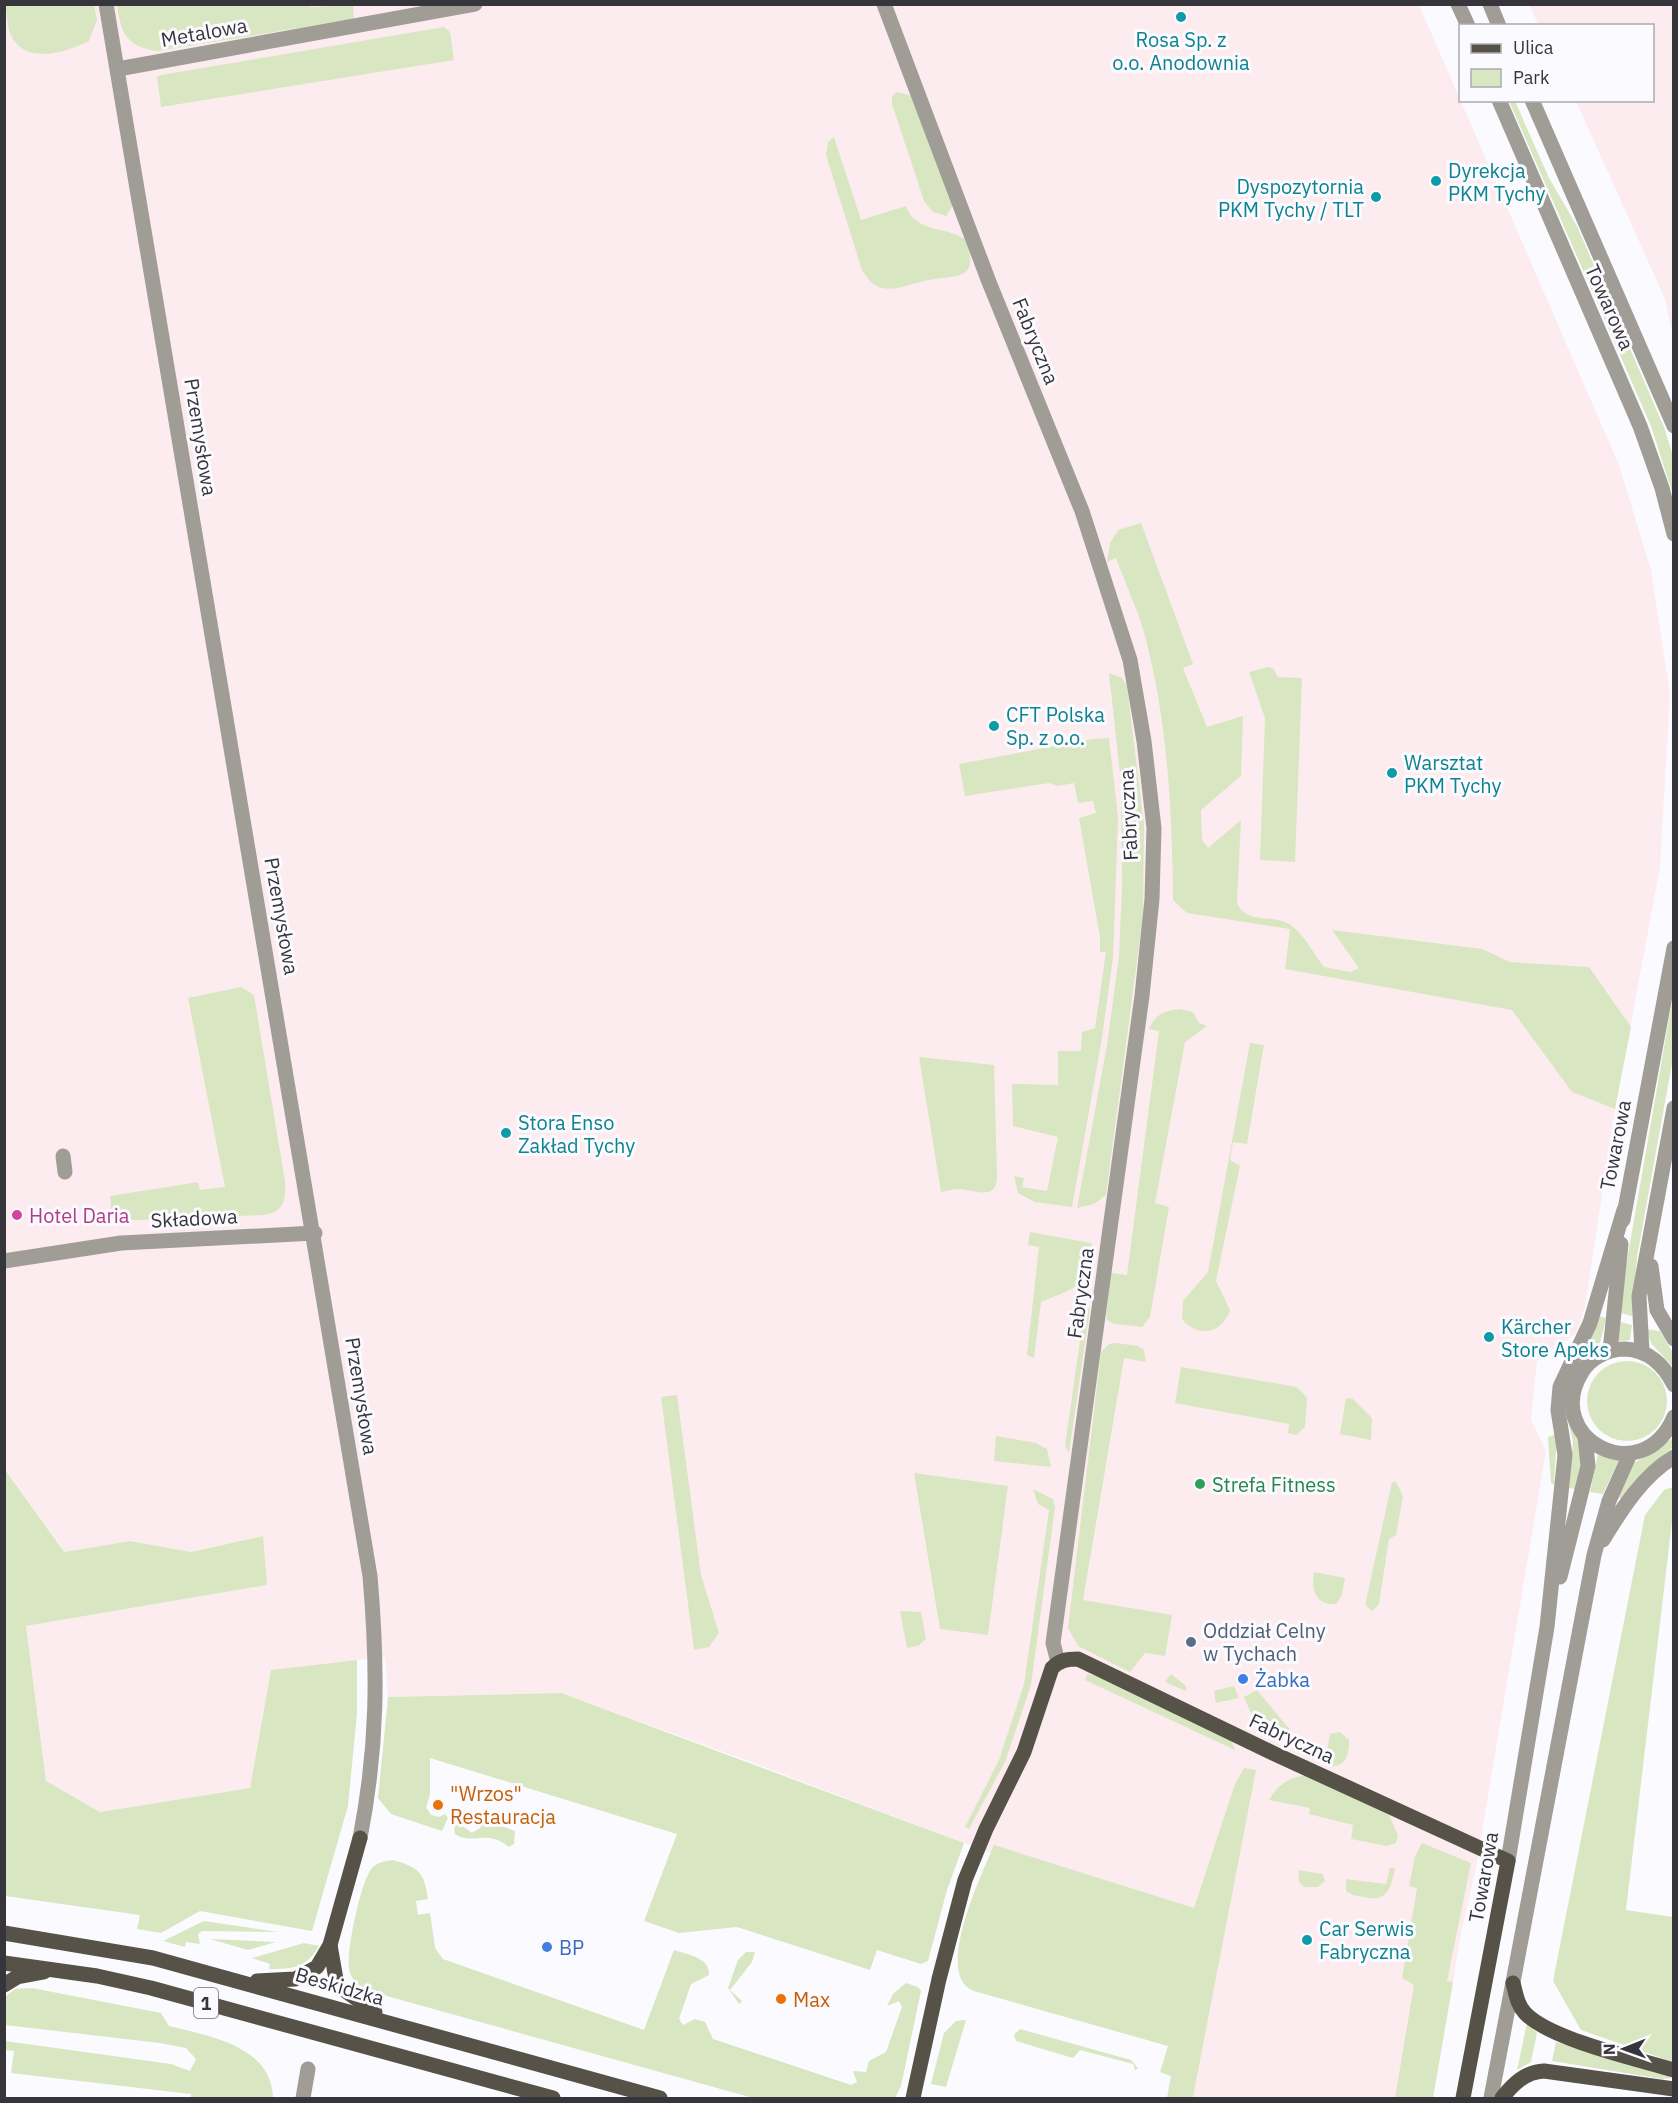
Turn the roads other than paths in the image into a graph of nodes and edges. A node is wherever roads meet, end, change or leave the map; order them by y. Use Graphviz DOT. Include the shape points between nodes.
graph roads {
  1 [pos="106,4"];
  2 [pos="474,4"];
  3 [pos="884,4"];
  4 [pos="1458,4"];
  5 [pos="1490,4"];
  6 [pos="1467,24"];
  7 [pos="1498,24"];
  8 [pos="118,69"];
  9 [pos="1501,102"];
  10 [pos="1533,102"];
  11 [pos="1674,426"];
  12 [pos="1674,534"];
  13 [pos="1674,948"];
  14 [pos="1674,1108"];
  15 [pos="1624,1209"];
  16 [pos="315,1233"];
  17 [pos="1651,1236"];
  18 [pos="4,1261"];
  19 [pos="1674,1339"];
  20 [pos="1610,1351"];
  21 [pos="1642,1352"];
  22 [pos="1674,1385"];
  23 [pos="1672,1424"];
  24 [pos="1586,1437"];
  25 [pos="1630,1454"];
  26 [pos="1674,1457"];
  27 [pos="1593,1555"];
  28 [pos="1547,1627"];
  29 [pos="1058,1662"];
  30 [pos="360,1838"];
  31 [pos="1508,1861"];
  32 [pos="4,1933"];
  33 [pos="330,1945"];
  34 [pos="4,1963"];
  35 [pos="59,1970"];
  36 [pos="245,1982"];
  37 [pos="1513,1983"];
  38 [pos="4,1985"];
  39 [pos="392,2022"];
  40 [pos="308,2069"];
  41 [pos="1674,2070"];
  42 [pos="1674,2089"];
  43 [pos="303,2098"];
  44 [pos="553,2098"];
  45 [pos="660,2098"];
  46 [pos="913,2098"];
  47 [pos="1463,2098"];
  48 [pos="1491,2098"];
  49 [pos="1502,2098"];
  1 -- 8 [label="street, Przemysłowa"];
  2 -- 8 [label="street, Metalowa"];
  3 -- 29 [label="street, Fabryczna" via="989,282 1082,511 1137,687 1154,828 1152,899 1142,996 1053,1643"];
  4 -- 6 [label="street"];
  5 -- 7 [label="street"];
  8 -- 16 [label="street, Przemysłowa"];
  9 -- 12 [label="street, Towarowa" via="1640,426"];
  10 -- 11 [label="street, Towarowa"];
  13 -- 15 [label="street, Towarowa"];
  14 -- 17 [label="street"];
  15 -- 20 [label="street, Towarowa"];
  15 -- 28 [label="street" via="1590,1323 1560,1387 1558,1410 1566,1455"];
  16 -- 18 [label="street, Składowa" via="121,1243"];
  16 -- 30 [label="street, Przemysłowa" via="370,1576 377,1658 372,1760"];
  17 -- 19 [label="street" via="1654,1300"];
  17 -- 21 [label="street" via="1640,1296"];
  20 -- 21 [label="street"];
  20 -- 24 [label="street" via="1584,1367 1574,1388 1572,1410"];
  21 -- 22 [label="street" via="1662,1365"];
  23 -- 25 [label="street" via="1659,1441"];
  24 -- 25 [label="street" via="1613,1453"];
  24 -- 28 [label="street" via="1588,1466"];
  25 -- 27 [label="street" via="1609,1501"];
  26 -- 27 [label="street" via="1663,1463 1624,1506"];
  27 -- 37 [label="street"];
  28 -- 31 [label="street, Towarowa"];
  29 -- 31 [label="main road, Fabryczna" via="1078,1659"];
  29 -- 46 [label="main road" via="1052,1668 1024,1752 965,1880"];
  30 -- 33 [label="main road"];
  31 -- 47 [label="main road, Towarowa"];
  32 -- 36 [label="main road, Beskidzka / 1" via="104,1947"];
  33 -- 36 [label="main road" via="317,1967 295,1979"];
  33 -- 39 [label="main road" via="337,1984"];
  34 -- 35 [label="main road, 1"];
  35 -- 38 [label="main road" via="17,1977"];
  35 -- 44 [label="main road, 1" via="151,1988"];
  36 -- 39 [label="main road, Beskidzka / 1"];
  37 -- 41 [label="main road" via="1517,2001 1542,2026"];
  37 -- 48 [label="street"];
  39 -- 45 [label="main road, Beskidzka / 1"];
  40 -- 43 [label="street"];
  42 -- 49 [label="main road" via="1544,2071 1519,2080"];
}
